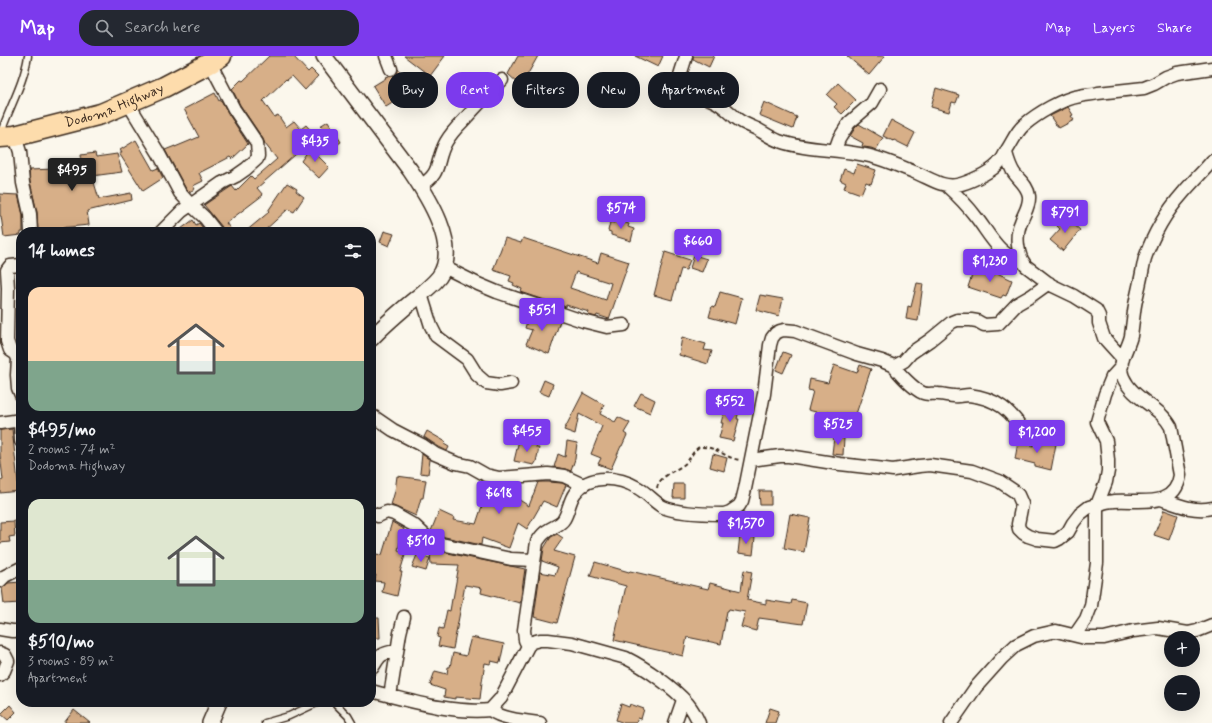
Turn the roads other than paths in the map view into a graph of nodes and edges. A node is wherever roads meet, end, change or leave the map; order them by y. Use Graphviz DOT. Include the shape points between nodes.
graph roads {
  1 [pos="28,56"];
  2 [pos="324,56"];
  3 [pos="386,56"];
  4 [pos="686,56"];
  5 [pos="215,60"];
  6 [pos="1212,68"];
  7 [pos="391,69"];
  8 [pos="880,89"];
  9 [pos="128,103"];
  10 [pos="474,108"];
  11 [pos="5,136"];
  12 [pos="835,150"];
  13 [pos="1006,153"];
  14 [pos="1212,161"];
  15 [pos="946,185"];
  16 [pos="420,186"];
  17 [pos="191,205"];
  18 [pos="31,227"];
  19 [pos="166,227"];
  20 [pos="212,227"];
  21 [pos="1023,262"];
  22 [pos="16,265"];
  23 [pos="444,267"];
  24 [pos="1049,283"];
  25 [pos="421,294"];
  26 [pos="624,325"];
  27 [pos="376,334"];
  28 [pos="16,354"];
  29 [pos="1122,363"];
  30 [pos="894,366"];
  31 [pos="511,383"];
  32 [pos="376,418"];
  33 [pos="16,421"];
  34 [pos="0,423"];
  35 [pos="1024,434"];
  36 [pos="751,460"];
  37 [pos="583,485"];
  38 [pos="1161,499"];
  39 [pos="1098,505"];
  40 [pos="1212,508"];
  41 [pos="376,515"];
  42 [pos="534,560"];
  43 [pos="16,570"];
  44 [pos="0,581"];
  45 [pos="404,617"];
  46 [pos="1212,625"];
  47 [pos="0,629"];
  48 [pos="16,631"];
  49 [pos="1074,635"];
  50 [pos="528,646"];
  51 [pos="397,651"];
  52 [pos="0,653"];
  53 [pos="376,663"];
  54 [pos="0,675"];
  55 [pos="376,692"];
  56 [pos="390,696"];
  57 [pos="683,700"];
  58 [pos="218,707"];
  59 [pos="308,707"];
  60 [pos="339,707"];
  61 [pos="490,710"];
  62 [pos="210,723"];
  63 [pos="265,723"];
  64 [pos="352,723"];
  65 [pos="540,723"];
  66 [pos="675,723"];
  67 [pos="699,723"];
  68 [pos="951,723"];
  1 -- 11 [label="lane" via="25,71 7,115"];
  2 -- 16 [label="street"];
  3 -- 7 [label="street"];
  4 -- 12 [label="street" via="679,82 681,87 717,102 739,120 777,140 809,148"];
  5 -- 9 [label="highway, Dodoma Highway"];
  5 -- 17 [label="street" via="234,109 257,143 258,156 241,173"];
  6 -- 13 [label="street" via="1177,73 1144,88 1081,95 1067,100 1024,124"];
  8 -- 12 [label="street" via="872,103 850,123"];
  9 -- 11 [label="highway, Dodoma Highway" via="101,114"];
  9 -- 17 [label="street" via="180,193"];
  10 -- 16 [label="street" via="446,142 435,174"];
  11 -- 18 [label="street" via="20,152"];
  12 -- 15 [label="street" via="875,157"];
  13 -- 15 [label="street" via="997,165 984,174 961,184"];
  13 -- 21 [label="street" via="1014,173 1029,193 1029,203 1018,235"];
  14 -- 29 [label="street" via="1174,204 1145,259 1131,337"];
  15 -- 21 [label="street" via="966,204 1002,251 1008,257"];
  16 -- 23 [label="street" via="433,209 445,240"];
  17 -- 19 [label="street"];
  17 -- 20 [label="street"];
  21 -- 24 [label="street"];
  22 -- 28 [label="street" via="10,266 7,270 7,341 10,350"];
  23 -- 25 [label="street" via="439,276"];
  23 -- 26 [label="street" via="497,292 583,321 607,327"];
  24 -- 29 [label="street" via="1096,310 1104,338"];
  24 -- 30 [label="street" via="1017,304 998,324 984,325 977,321 955,320 903,362"];
  25 -- 27 [label="street"];
  25 -- 31 [label="street" via="436,336 466,359 486,383"];
  29 -- 38 [label="street" via="1123,376 1127,384 1168,420 1171,427 1180,476 1174,491"];
  29 -- 39 [label="street" via="1112,377 1097,422 1106,441 1108,460 1106,482"];
  30 -- 35 [label="street" via="924,393 969,395 992,401 1012,415"];
  30 -- 36 [label="street" via="795,331 784,330 776,333 770,345 764,394"];
  32 -- 37 [label="street" via="435,454 470,466 486,475 499,478 548,474 564,476"];
  33 -- 34 [label="street"];
  36 -- 37 [label="street" via="739,506 730,512 717,514 680,512 664,507 640,489 614,480 595,479"];
  36 -- 39 [label="street" via="789,456 889,469 930,465 972,471 999,481 1018,495 1022,504 1018,524 1023,533 1055,541 1068,532 1080,514 1089,507"];
  37 -- 42 [label="street" via="575,493 563,521 539,538"];
  38 -- 39 [label="street" via="1106,502"];
  38 -- 40 [label="street" via="1191,509"];
  39 -- 49 [label="street" via="1097,563 1091,606 1086,619"];
  41 -- 42 [label="street" via="387,512 394,514 415,526 432,542 511,559"];
  42 -- 50 [label="street" via="524,630"];
  43 -- 44 [label="street"];
  45 -- 51 [label="street"];
  46 -- 49 [label="street" via="1192,633 1158,628 1104,638"];
  47 -- 48 [label="street"];
  49 -- 68 [label="street" via="1056,631 1034,636 1016,644 976,687"];
  50 -- 57 [label="street" via="532,642 548,640 572,643 626,658 659,679"];
  50 -- 61 [label="street" via="501,698"];
  51 -- 53 [label="street" via="381,656"];
  51 -- 56 [label="street"];
  52 -- 54 [label="street" via="5,655 8,661"];
  55 -- 56 [label="street"];
  56 -- 61 [label="street" via="465,710"];
  57 -- 66 [label="street"];
  57 -- 67 [label="street"];
  58 -- 62 [label="street"];
  59 -- 63 [label="lane"];
  60 -- 64 [label="lane"];
  61 -- 65 [label="street" via="511,718"];
}
